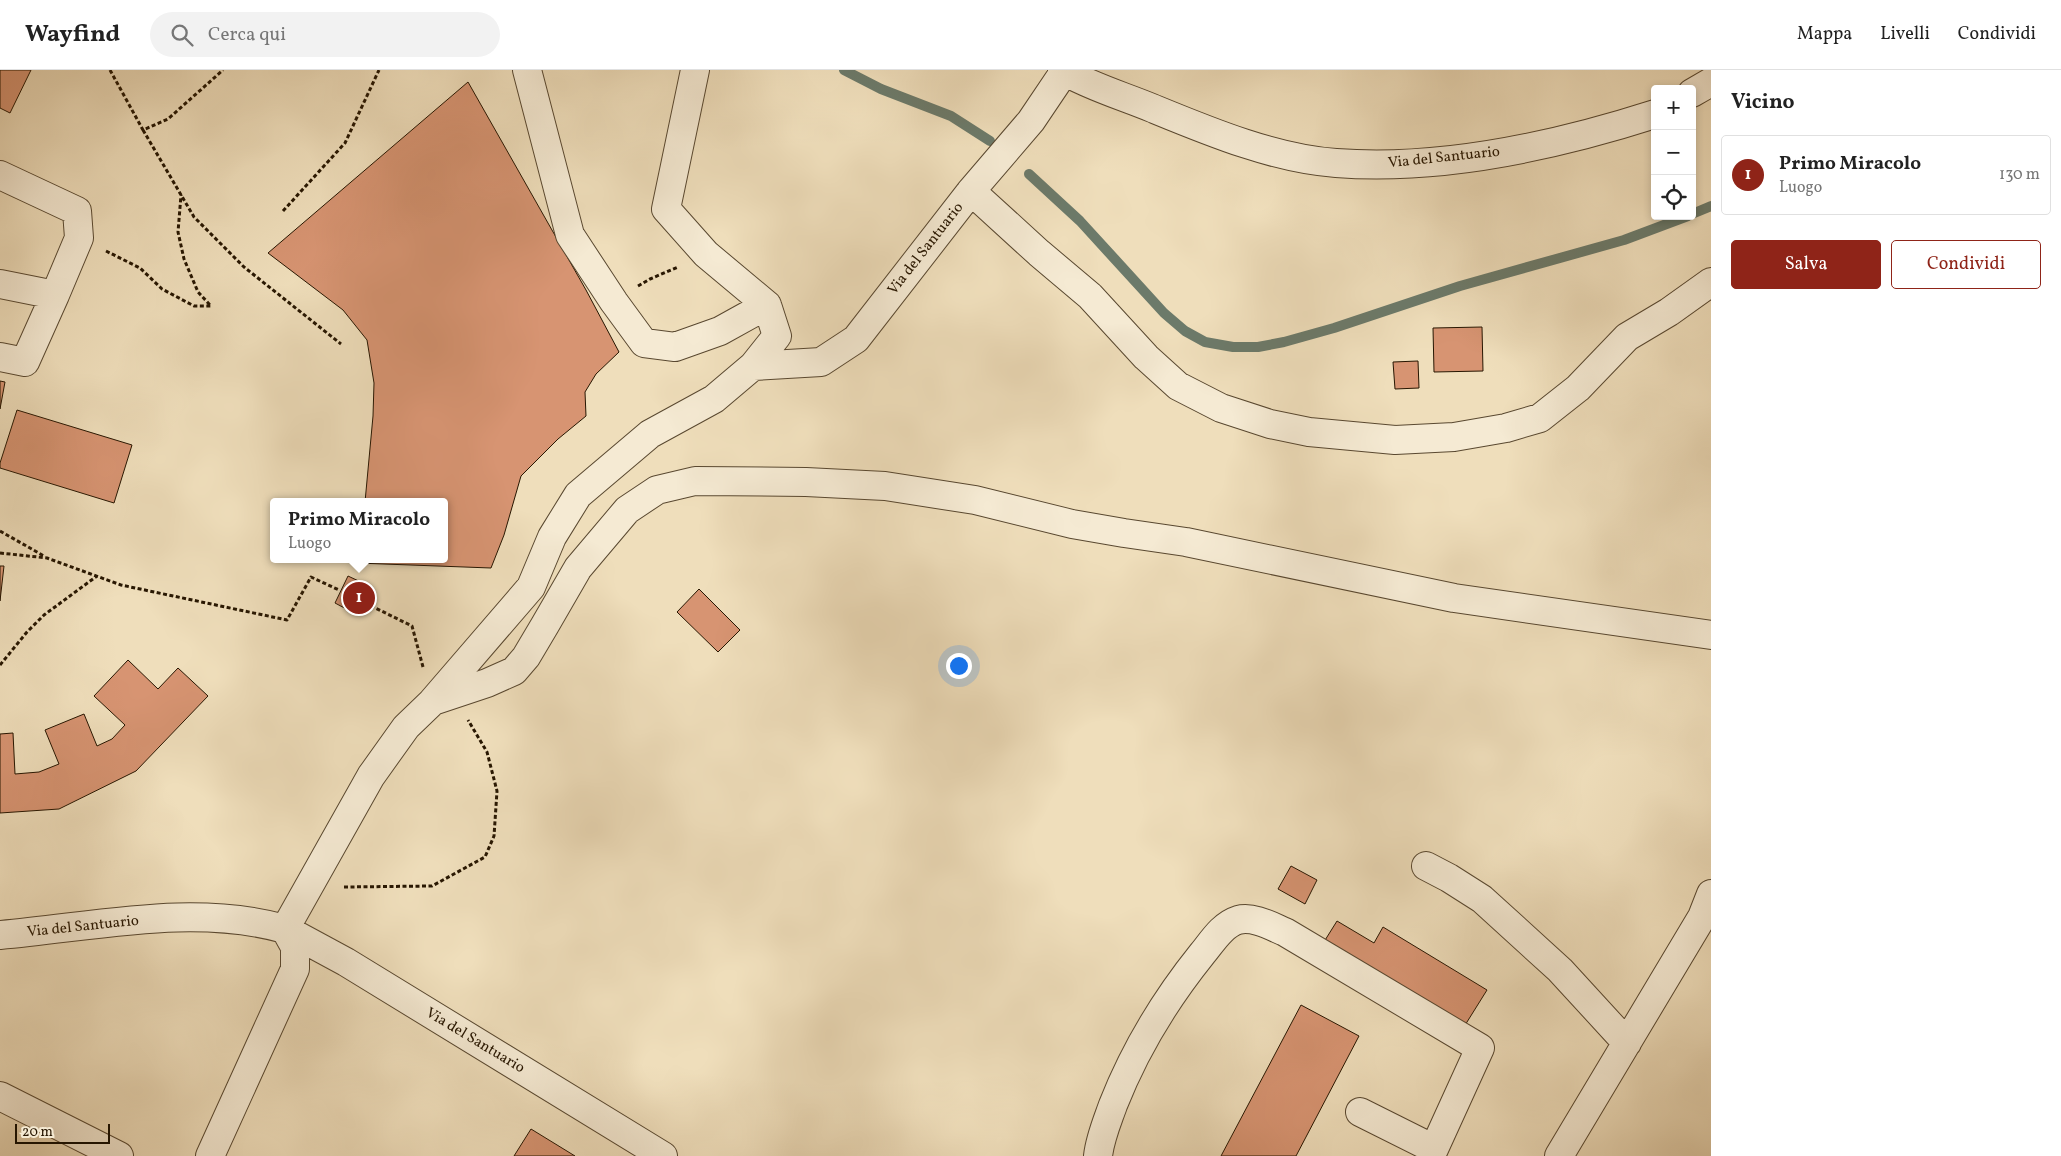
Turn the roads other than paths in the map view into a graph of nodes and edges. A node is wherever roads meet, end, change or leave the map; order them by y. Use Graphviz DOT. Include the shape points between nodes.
graph roads {
  1 [pos="527,70"];
  2 [pos="695,70"];
  3 [pos="1063,71"];
  4 [pos="1711,82"];
  5 [pos="1696,91"];
  6 [pos="1651,115"];
  7 [pos="0,175"];
  8 [pos="971,191"];
  9 [pos="1711,282"];
  10 [pos="0,284"];
  11 [pos="55,295"];
  12 [pos="767,305"];
  13 [pos="0,357"];
  14 [pos="753,366"];
  15 [pos="1711,635"];
  16 [pos="432,702"];
  17 [pos="1426,866"];
  18 [pos="1711,894"];
  19 [pos="285,929"];
  20 [pos="0,935"];
  21 [pos="1628,1043"];
  22 [pos="0,1096"];
  23 [pos="1360,1112"];
  24 [pos="119,1156"];
  25 [pos="210,1156"];
  26 [pos="663,1156"];
  27 [pos="1098,1156"];
  28 [pos="1559,1156"];
  1 -- 12 [label="lane" via="570,235 644,343 675,347 720,331"];
  2 -- 12 [label="lane" via="666,209 706,254"];
  3 -- 6 [label="lane, Via del Santuario" via="1266,150 1334,163 1401,165 1518,150"];
  3 -- 8 [label="lane, Via del Santuario" via="1031,121"];
  4 -- 5 [label="lane"];
  7 -- 11 [label="lane" via="77,212 79,238"];
  8 -- 9 [label="lane" via="1090,296 1146,357 1178,386 1221,408 1308,432 1395,440 1506,428 1540,418 1578,388 1627,337"];
  8 -- 14 [label="lane, Via del Santuario" via="856,339 821,362"];
  10 -- 11 [label="lane"];
  11 -- 13 [label="lane" via="25,362"];
  12 -- 14 [label="lane" via="777,336"];
  14 -- 16 [label="lane" via="714,398 650,434 578,496 552,537 531,587"];
  15 -- 16 [label="lane" via="1454,598 1186,542 1072,524 975,500 884,486 695,481 657,490 627,510 578,568 526,657 514,671"];
  16 -- 19 [label="lane" via="406,726 371,776"];
  17 -- 21 [label="lane" via="1482,899 1560,970"];
  18 -- 21 [label="lane" via="1702,917"];
  19 -- 20 [label="lane, Via del Santuario" via="261,922 182,916"];
  19 -- 25 [label="lane" via="296,947 295,969"];
  19 -- 26 [label="lane, Via del Santuario" via="346,962"];
  21 -- 28 [label="lane"];
  22 -- 24 [label="lane"];
  23 -- 27 [label="lane" via="1434,1149 1480,1048 1285,932 1255,920 1236,920 1220,932 1178,984 1153,1024 1119,1090 1102,1134"];
}
